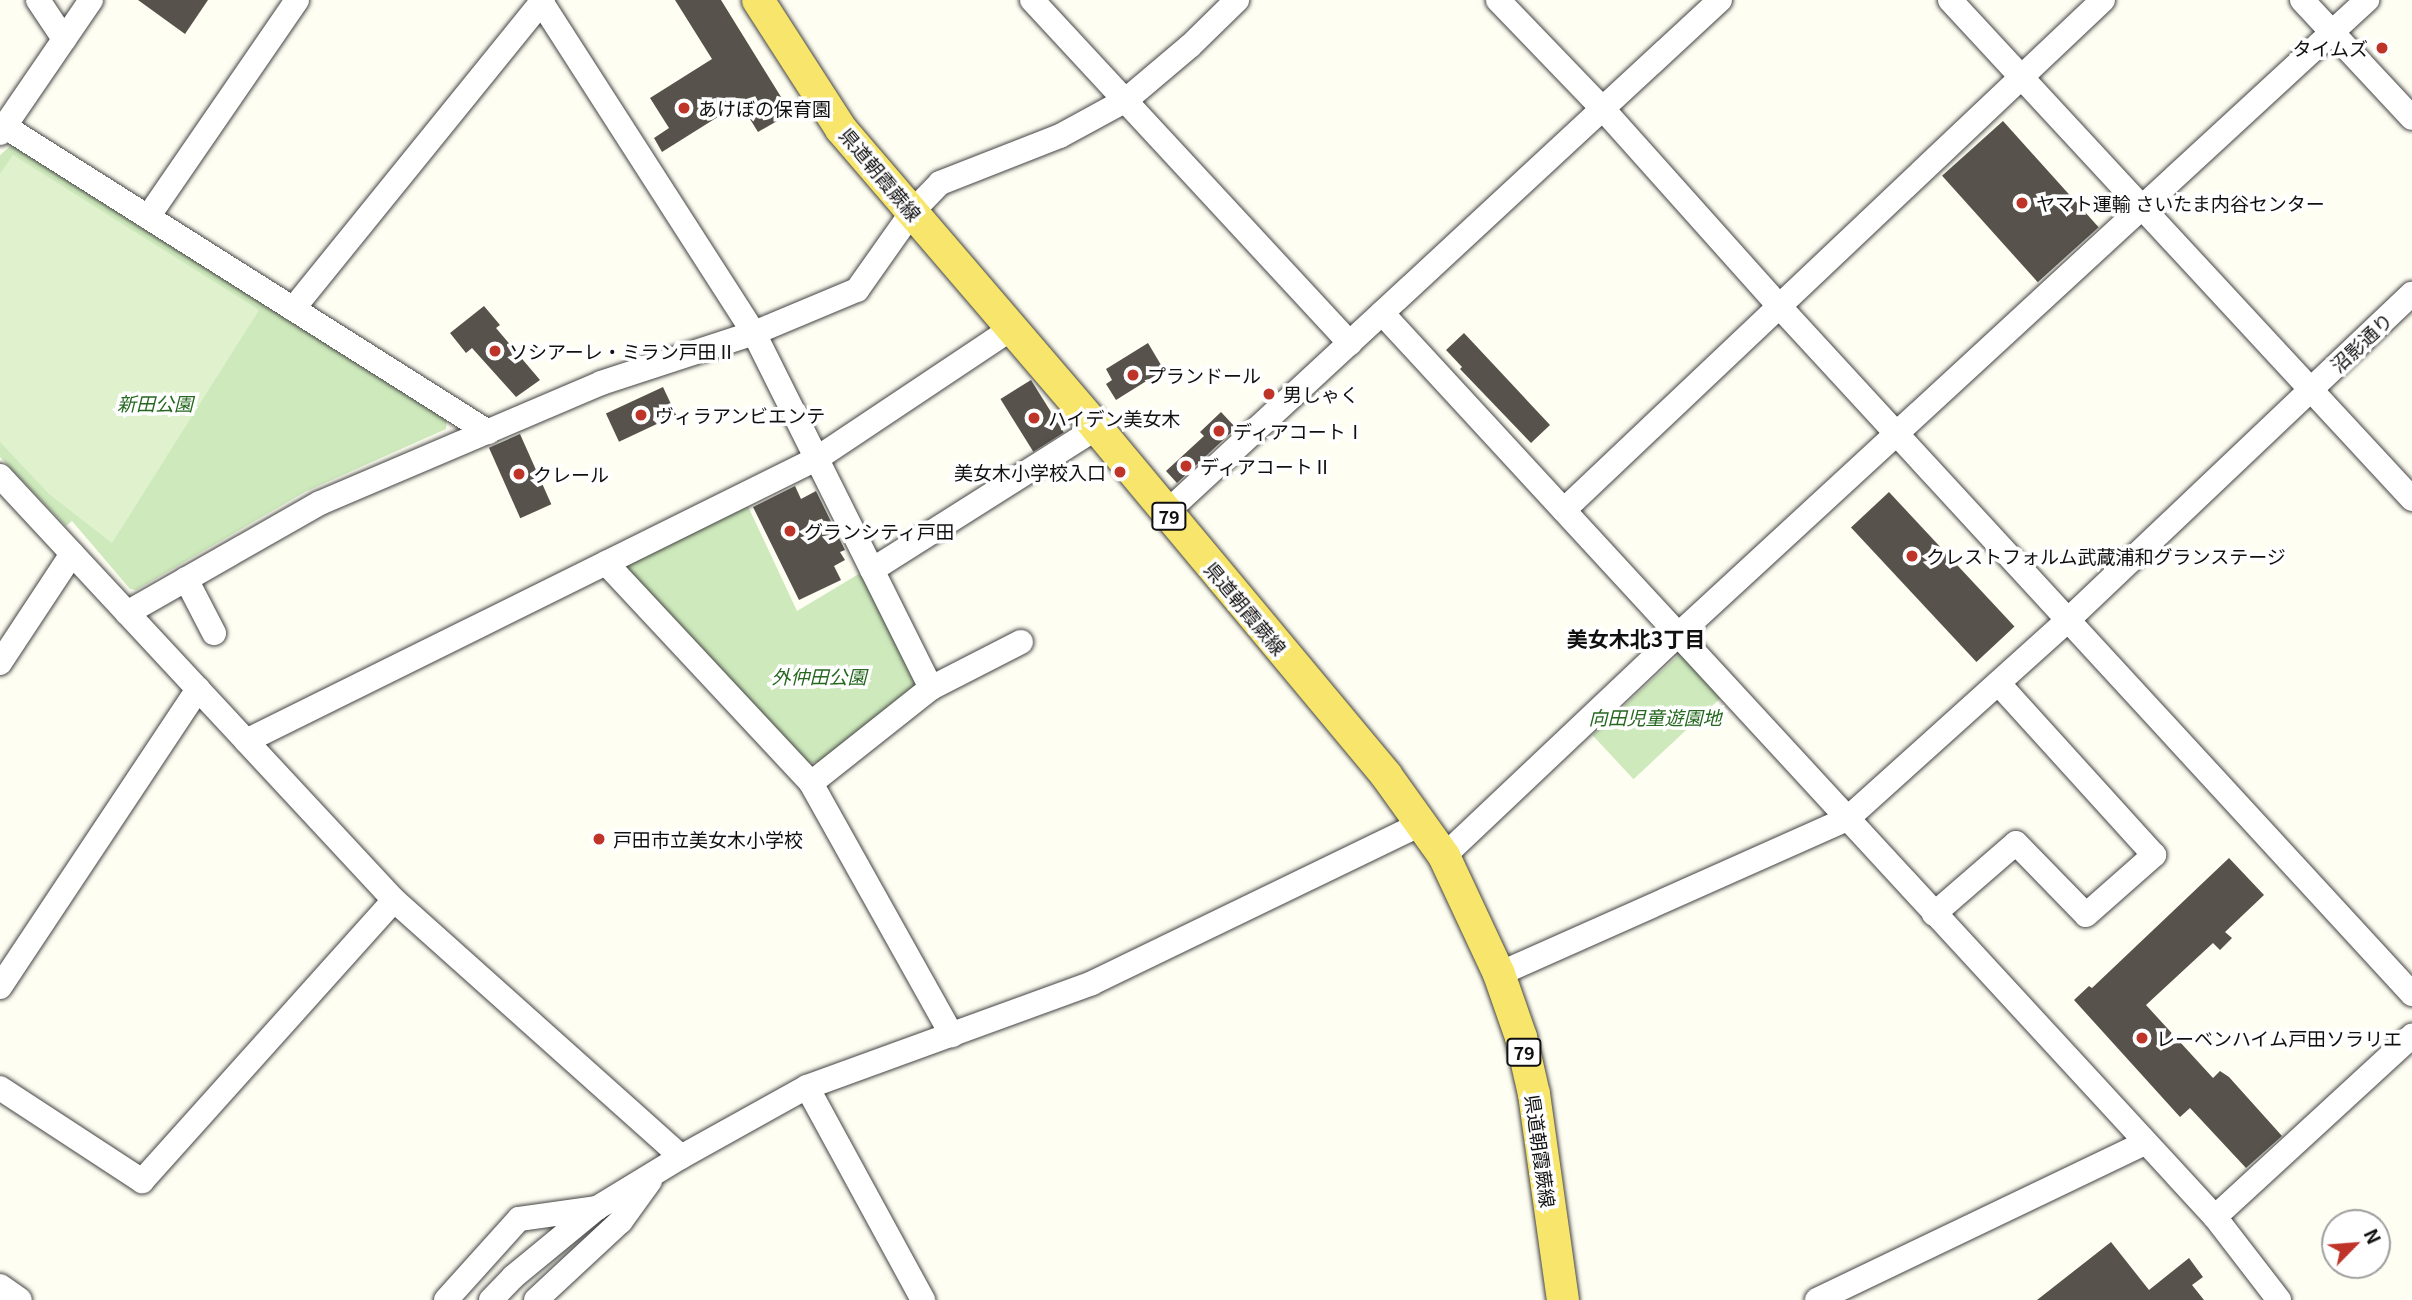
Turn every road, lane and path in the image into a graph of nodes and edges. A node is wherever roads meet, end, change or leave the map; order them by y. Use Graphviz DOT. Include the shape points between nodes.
graph roads {
  1 [pos="38,0"];
  2 [pos="91,0"];
  3 [pos="297,0"];
  4 [pos="1032,0"];
  5 [pos="1237,0"];
  6 [pos="1498,0"];
  7 [pos="1720,0"];
  8 [pos="1950,0"];
  9 [pos="2103,0"];
  10 [pos="2302,0"];
  11 [pos="2367,0"];
  12 [pos="541,1"];
  13 [pos="765,2"];
  14 [pos="2332,32"];
  15 [pos="65,39"];
  16 [pos="2021,77"];
  17 [pos="1126,100"];
  18 [pos="1603,109"];
  19 [pos="2412,118"];
  20 [pos="2,130"];
  21 [pos="2142,208"];
  22 [pos="912,212"];
  23 [pos="148,217"];
  24 [pos="2412,294"];
  25 [pos="1779,306"];
  26 [pos="293,309"];
  27 [pos="1382,313"];
  28 [pos="1011,329"];
  29 [pos="754,333"];
  30 [pos="1350,343"];
  31 [pos="2310,390"];
  32 [pos="1097,428"];
  33 [pos="488,432"];
  34 [pos="1896,433"];
  35 [pos="816,459"];
  36 [pos="0,476"];
  37 [pos="2412,499"];
  38 [pos="1564,510"];
  39 [pos="1166,513"];
  40 [pos="72,554"];
  41 [pos="606,563"];
  42 [pos="872,570"];
  43 [pos="186,579"];
  44 [pos="127,613"];
  45 [pos="2068,620"];
  46 [pos="214,633"];
  47 [pos="1678,635"];
  48 [pos="1021,642"];
  49 [pos="0,663"];
  50 [pos="1998,683"];
  51 [pos="931,688"];
  52 [pos="198,689"];
  53 [pos="246,741"];
  54 [pos="811,783"];
  55 [pos="1847,819"];
  56 [pos="1422,824"];
  57 [pos="1444,856"];
  58 [pos="394,900"];
  59 [pos="1934,914"];
  60 [pos="1499,974"];
  61 [pos="0,987"];
  62 [pos="2412,994"];
  63 [pos="952,1035"];
  64 [pos="2412,1036"];
  65 [pos="807,1087"];
  66 [pos="0,1088"];
  67 [pos="2144,1143"];
  68 [pos="681,1157"];
  69 [pos="656,1172"];
  70 [pos="597,1208"];
  71 [pos="2215,1217"];
  72 [pos="0,1286"];
  73 [pos="20,1300"];
  74 [pos="446,1300"];
  75 [pos="491,1300"];
  76 [pos="536,1300"];
  77 [pos="923,1300"];
  78 [pos="1563,1300"];
  79 [pos="1817,1300"];
  80 [pos="2279,1300"];
  1 -- 15 [label="street"];
  2 -- 15 [label="street"];
  3 -- 23 [label="street"];
  4 -- 17 [label="street"];
  5 -- 17 [label="street"];
  6 -- 18 [label="street"];
  7 -- 18 [label="street"];
  8 -- 16 [label="street"];
  9 -- 16 [label="street"];
  10 -- 14 [label="street"];
  11 -- 14 [label="street"];
  12 -- 26 [label="street"];
  12 -- 29 [label="street"];
  13 -- 22 [label="main road, 県道朝霞蕨線 / 79" via="841,129"];
  14 -- 19 [label="street"];
  14 -- 21 [label="street"];
  15 -- 20 [label="street"];
  16 -- 21 [label="street"];
  16 -- 25 [label="street"];
  17 -- 22 [label="street" via="1060,136 940,183"];
  17 -- 30 [label="street"];
  18 -- 25 [label="street"];
  18 -- 27 [label="street"];
  20 -- 23 [label="street"];
  21 -- 31 [label="street"];
  21 -- 34 [label="street"];
  22 -- 28 [label="main road, 県道朝霞蕨線 / 79"];
  22 -- 29 [label="street" via="858,290"];
  23 -- 26 [label="street"];
  24 -- 31 [label="street, 沼影通り"];
  25 -- 34 [label="street"];
  25 -- 38 [label="street"];
  26 -- 33 [label="street"];
  27 -- 30 [label="street"];
  27 -- 38 [label="street"];
  28 -- 32 [label="main road, 県道朝霞蕨線 / 79"];
  28 -- 35 [label="street"];
  29 -- 33 [label="street" via="601,383"];
  29 -- 35 [label="street"];
  30 -- 39 [label="street"];
  31 -- 37 [label="street"];
  31 -- 45 [label="street, 沼影通り"];
  32 -- 39 [label="main road, 県道朝霞蕨線 / 79"];
  32 -- 42 [label="street"];
  33 -- 43 [label="street" via="320,503"];
  34 -- 45 [label="street"];
  34 -- 47 [label="street"];
  35 -- 41 [label="street"];
  35 -- 42 [label="street"];
  36 -- 40 [label="street"];
  38 -- 47 [label="street"];
  39 -- 56 [label="main road, 県道朝霞蕨線 / 79"];
  40 -- 44 [label="street"];
  40 -- 49 [label="street"];
  41 -- 53 [label="street"];
  41 -- 54 [label="street"];
  42 -- 51 [label="street"];
  43 -- 44 [label="street"];
  43 -- 46 [label="street"];
  44 -- 52 [label="street"];
  45 -- 50 [label="street, 沼影通り"];
  45 -- 62 [label="street"];
  47 -- 55 [label="street"];
  47 -- 57 [label="street"];
  48 -- 51 [label="street"];
  50 -- 55 [label="street, 沼影通り"];
  50 -- 59 [label="street" via="2154,855 2086,915 2016,843"];
  51 -- 54 [label="street"];
  52 -- 53 [label="street"];
  52 -- 61 [label="street"];
  53 -- 58 [label="street"];
  54 -- 63 [label="street"];
  55 -- 59 [label="street"];
  55 -- 60 [label="street, 沼影通り"];
  56 -- 57 [label="main road, 県道朝霞蕨線 / 79"];
  56 -- 63 [label="street" via="1092,983"];
  57 -- 60 [label="main road, 県道朝霞蕨線 / 79"];
  58 -- 66 [label="street" via="142,1181"];
  58 -- 68 [label="street"];
  59 -- 67 [label="street"];
  60 -- 78 [label="main road, 県道朝霞蕨線 / 79" via="1534,1094"];
  63 -- 65 [label="street"];
  64 -- 71 [label="street"];
  65 -- 68 [label="street"];
  65 -- 77 [label="street"];
  67 -- 71 [label="street"];
  67 -- 79 [label="street"];
  68 -- 69 [label="street"];
  69 -- 70 [label="street"];
  69 -- 76 [label="street" via="621,1221"];
  70 -- 74 [label="street" via="519,1219"];
  70 -- 75 [label="street"];
  71 -- 80 [label="street"];
  72 -- 73 [label="street"];
}
